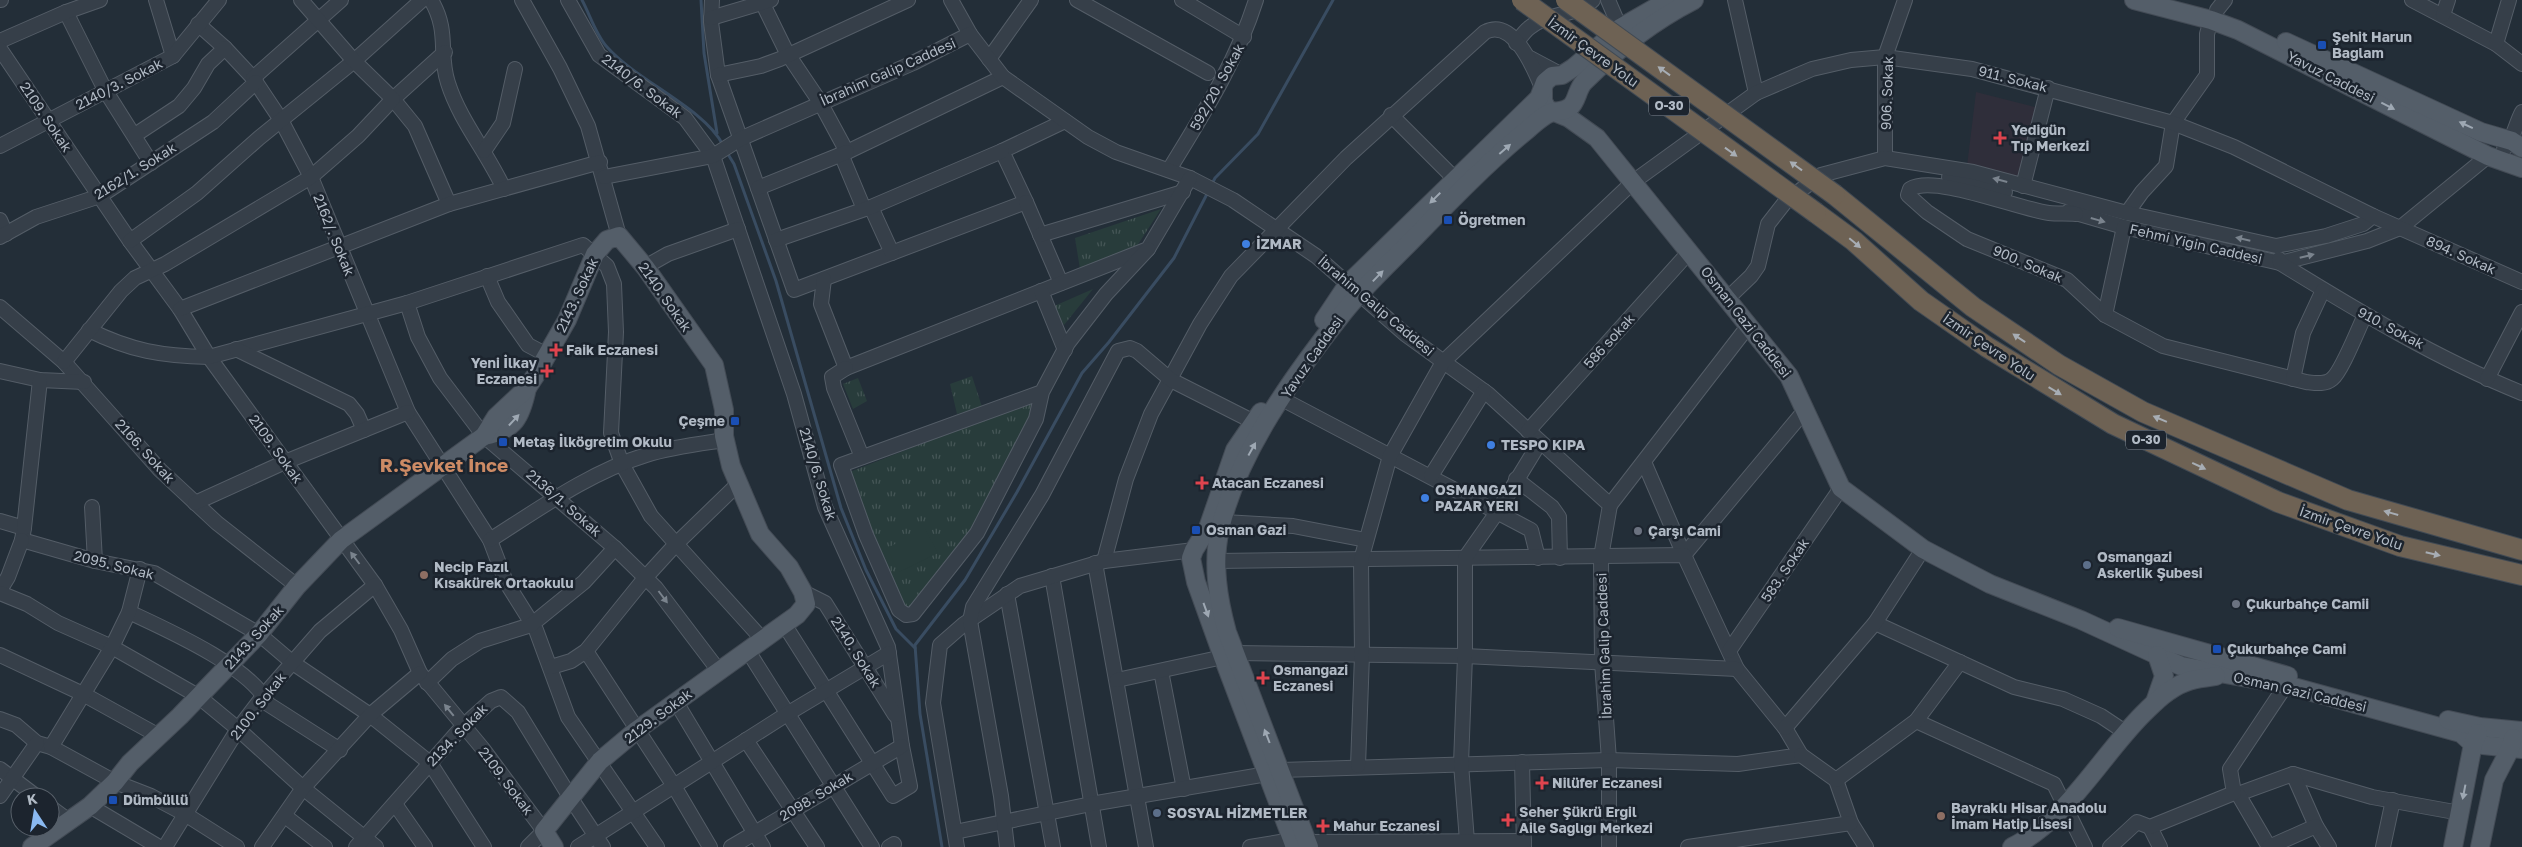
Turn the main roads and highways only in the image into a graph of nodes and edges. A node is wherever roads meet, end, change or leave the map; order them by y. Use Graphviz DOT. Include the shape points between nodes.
graph roads {
  1 [pos="1522,0"];
  2 [pos="1566,0"];
  3 [pos="1668,0"];
  4 [pos="1694,0"];
  5 [pos="2134,0"];
  6 [pos="2176,0"];
  7 [pos="2218,10"];
  8 [pos="1626,34"];
  9 [pos="1562,74"];
  10 [pos="1542,90"];
  11 [pos="1576,97"];
  12 [pos="1552,112"];
  13 [pos="1597,138"];
  14 [pos="2504,146"];
  15 [pos="2522,168"];
  16 [pos="619,236"];
  17 [pos="1354,290"];
  18 [pos="2522,550"];
  19 [pos="1193,558"];
  20 [pos="1216,565"];
  21 [pos="2522,575"];
  22 [pos="804,598"];
  23 [pos="2081,620"];
  24 [pos="2157,654"];
  25 [pos="1229,655"];
  26 [pos="2183,658"];
  27 [pos="2229,675"];
  28 [pos="2178,685"];
  29 [pos="2155,702"];
  30 [pos="2518,731"];
  31 [pos="2477,736"];
  32 [pos="2516,749"];
  33 [pos="544,831"];
  34 [pos="1301,844"];
  35 [pos="32,847"];
  36 [pos="554,847"];
  37 [pos="2012,847"];
  38 [pos="2453,847"];
  39 [pos="2480,847"];
  1 -- 21 [label="highway, İzmir Çevre Yolu / O-30, one-way, bridge" via="1854,241 1921,301 2036,379 2113,424 2278,502 2400,546"];
  18 -- 2 [label="highway, İzmir Çevre Yolu / O-30, one-way, bridge" via="2348,500 2143,412 2059,365 1973,307 1835,195"];
  3 -- 8 [label="main road, Yavuz Caddesi"];
  4 -- 8 [label="main road, Yavuz Caddesi"];
  5 -- 7 [label="main road, Yavuz Caddesi"];
  6 -- 7 [label="main road, Yavuz Caddesi"];
  7 -- 14 [label="main road, Yavuz Caddesi" via="2481,132"];
  8 -- 9 [label="main road, Yavuz Caddesi"];
  8 -- 11 [label="main road, Yavuz Caddesi" via="1582,84"];
  9 -- 10 [label="main road, Yavuz Caddesi" via="1552,76"];
  9 -- 11 [label="main road" via="1572,82"];
  10 -- 12 [label="main road" via="1543,101"];
  10 -- 17 [label="main road, Yavuz Caddesi, one-way" via="1539,98 1454,179"];
  11 -- 12 [label="main road, Yavuz Caddesi" via="1563,111"];
  11 -- 13 [label="main road"];
  12 -- 13 [label="main road, Osman Gazi Caddesi" via="1568,118"];
  17 -- 12 [label="main road, Yavuz Caddesi, one-way" via="1475,176"];
  13 -- 23 [label="main road, Osman Gazi Caddesi" via="1789,376 1841,488 1923,548 1990,584"];
  14 -- 15 [label="main road, Yavuz Caddesi"];
  16 -- 22 [label="main road, 2140. Sokak" via="645,267 714,365 731,466 760,534 788,566"];
  16 -- 35 [label="main road, 2143. Sokak" via="607,240 595,254 567,320 527,388 496,417 484,436 341,540 297,586 259,634 115,782 90,806"];
  17 -- 19 [label="main road, Yavuz Caddesi" via="1235,450 1208,528"];
  20 -- 17 [label="main road, Yavuz Caddesi, one-way" via="1221,527 1231,492 1250,451 1344,311"];
  19 -- 20 [label="main road" via="1199,574 1206,574"];
  19 -- 25 [label="main road, Yavuz Caddesi, one-way"];
  20 -- 25 [label="main road, Yavuz Caddesi"];
  22 -- 33 [label="main road, 2129. Sokak" via="784,624 637,730 600,761"];
  23 -- 24 [label="main road, Osman Gazi Caddesi"];
  23 -- 26 [label="main road, Osman Gazi Caddesi"];
  24 -- 26 [label="main road, Osman Gazi Caddesi"];
  24 -- 29 [label="main road" via="2164,676"];
  25 -- 34 [label="main road, Yavuz Caddesi" via="1267,774"];
  34 -- 25 [label="main road, Yavuz Caddesi, one-way" via="1285,781"];
  26 -- 27 [label="main road, Osman Gazi Caddesi"];
  26 -- 28 [label="main road"];
  26 -- 29 [label="main road"];
  26 -- 31 [label="main road, Osman Gazi Caddesi" via="2209,652"];
  27 -- 28 [label="main road"];
  27 -- 31 [label="main road, Osman Gazi Caddesi" via="2286,685"];
  28 -- 29 [label="main road"];
  29 -- 37 [label="main road" via="2125,732 2065,805 2025,840"];
  30 -- 31 [label="main road, Osman Gazi Caddesi"];
  30 -- 32 [label="main road"];
  31 -- 32 [label="main road, Osman Gazi Caddesi"];
  31 -- 38 [label="main road, one-way"];
  32 -- 39 [label="main road" via="2494,780"];
  33 -- 36 [label="main road, 2109. Sokak"];
}
